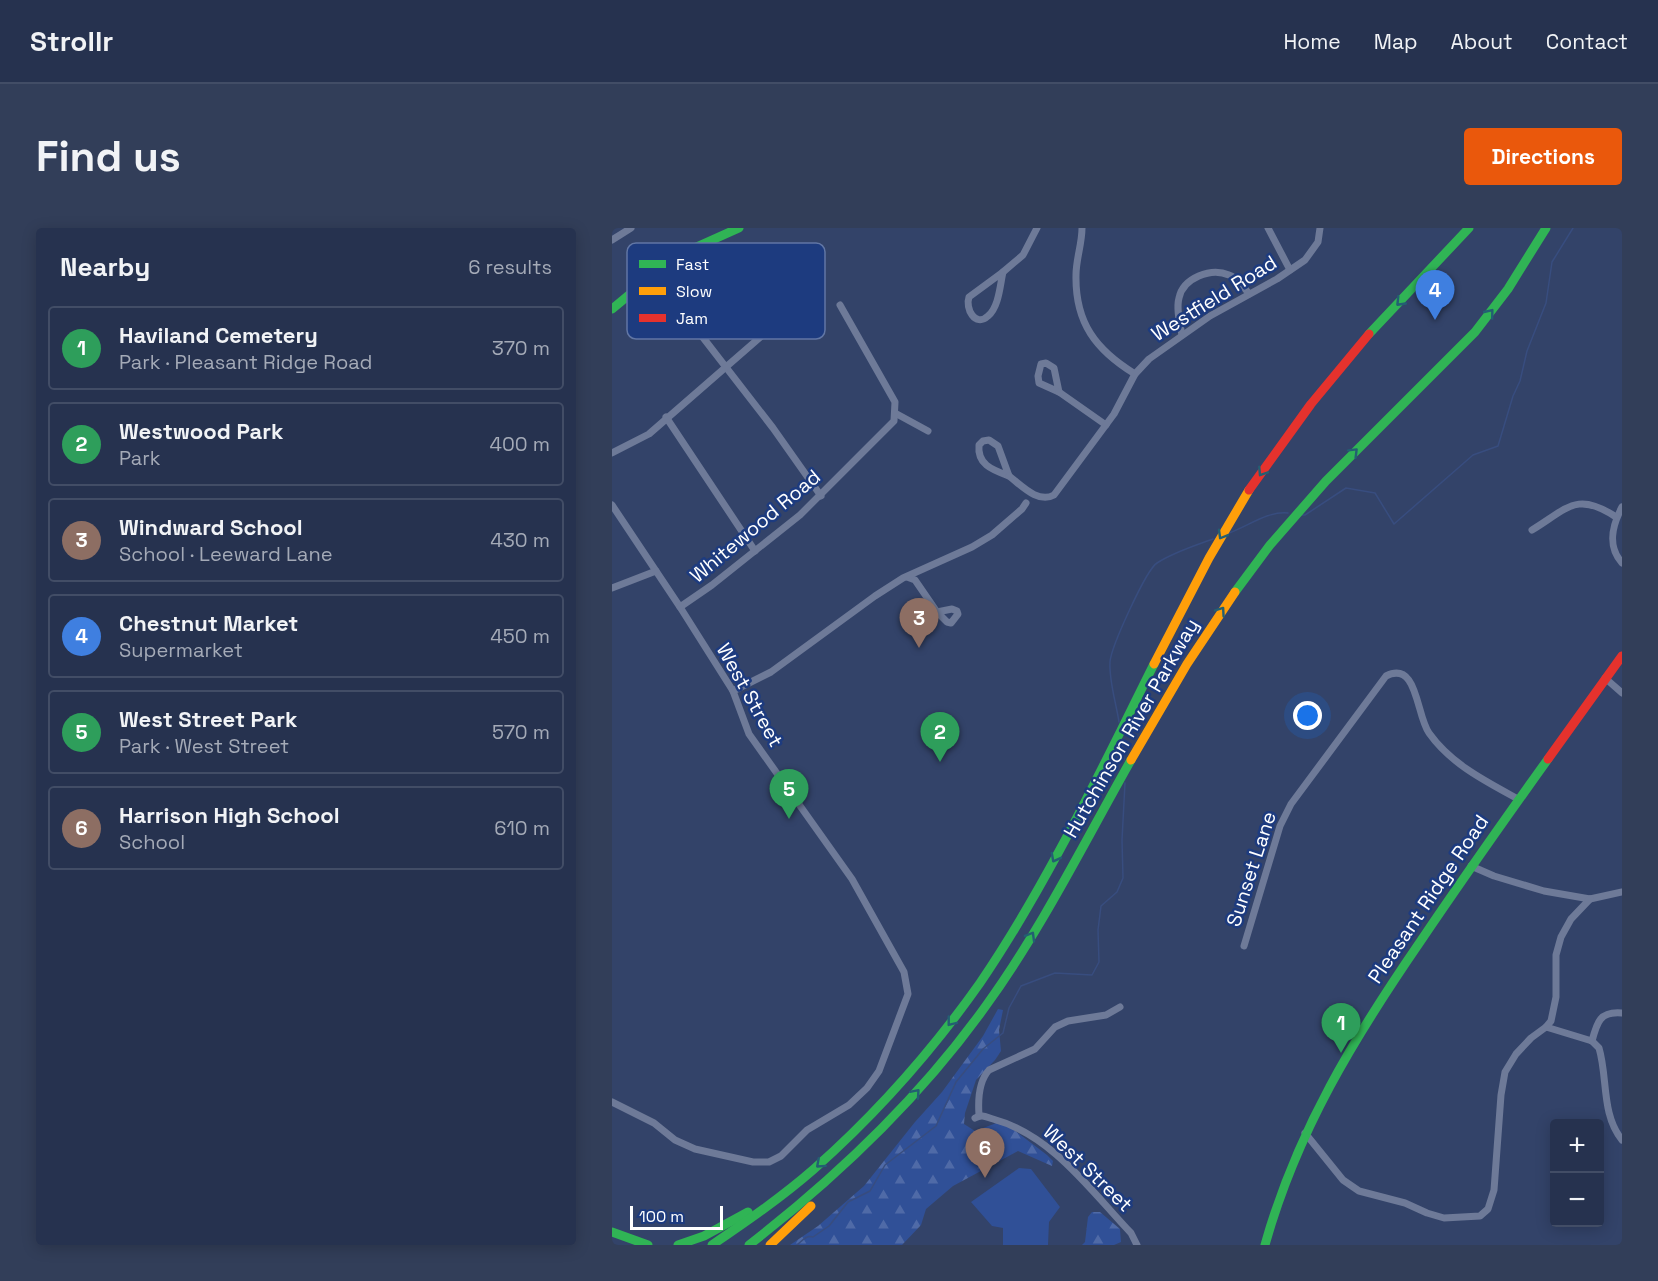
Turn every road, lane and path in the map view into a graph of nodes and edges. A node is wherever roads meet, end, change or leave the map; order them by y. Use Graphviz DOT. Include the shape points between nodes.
graph roads {
  1 [pos="631,228"];
  2 [pos="739,228"];
  3 [pos="1037,228"];
  4 [pos="1082,228"];
  5 [pos="1268,228"];
  6 [pos="1320,228"];
  7 [pos="1469,228"];
  8 [pos="1546,228"];
  9 [pos="612,240"];
  10 [pos="705,243"];
  11 [pos="1290,270"];
  12 [pos="1003,272"];
  13 [pos="1249,294"];
  14 [pos="627,296"];
  15 [pos="840,305"];
  16 [pos="612,309"];
  17 [pos="1182,335"];
  18 [pos="705,339"];
  19 [pos="758,339"];
  20 [pos="726,366"];
  21 [pos="1135,374"];
  22 [pos="1059,392"];
  23 [pos="896,413"];
  24 [pos="666,417"];
  25 [pos="1106,425"];
  26 [pos="928,431"];
  27 [pos="612,453"];
  28 [pos="1009,476"];
  29 [pos="821,496"];
  30 [pos="1026,503"];
  31 [pos="612,505"];
  32 [pos="1622,507"];
  33 [pos="1616,517"];
  34 [pos="1532,530"];
  35 [pos="755,551"];
  36 [pos="1622,563"];
  37 [pos="656,571"];
  38 [pos="907,577"];
  39 [pos="612,588"];
  40 [pos="680,607"];
  41 [pos="938,612"];
  42 [pos="1622,656"];
  43 [pos="1605,678"];
  44 [pos="733,691"];
  45 [pos="1622,693"];
  46 [pos="1518,799"];
  47 [pos="1471,866"];
  48 [pos="1622,892"];
  49 [pos="1590,899"];
  50 [pos="1244,946"];
  51 [pos="1120,1007"];
  52 [pos="1622,1012"];
  53 [pos="1546,1027"];
  54 [pos="1592,1041"];
  55 [pos="612,1102"];
  56 [pos="891,1120"];
  57 [pos="1305,1133"];
  58 [pos="1622,1140"];
  59 [pos="806,1177"];
  60 [pos="612,1232"];
  61 [pos="648,1245"];
  62 [pos="678,1245"];
  63 [pos="712,1245"];
  64 [pos="749,1245"];
  65 [pos="770,1245"];
  66 [pos="1137,1245"];
  67 [pos="1265,1245"];
  1 -- 9 [label="street"];
  2 -- 10 [label="main road"];
  3 -- 12 [label="street" via="1023,255"];
  4 -- 21 [label="street" via="1076,277 1085,323 1095,343 1114,362"];
  5 -- 11 [label="street"];
  6 -- 11 [label="street, Westfield Road" via="1314,249"];
  7 -- 59 [label="main road, Hutchinson River Parkway, one-way" via="1365,338 1311,403 1232,517 1036,893 969,998 886,1100"];
  56 -- 8 [label="main road, Hutchinson River Parkway, one-way" via="966,1033 1012,968 1211,624 1282,531 1340,465 1462,347 1508,290"];
  11 -- 13 [label="street, Westfield Road"];
  12 -- 12 [label="street" via="994,309 983,319 976,319 968,310 969,297"];
  13 -- 17 [label="street, Westfield Road"];
  13 -- 17 [label="street" via="1240,282 1219,272 1193,279 1179,297"];
  14 -- 16 [label="main road"];
  15 -- 23 [label="street" via="896,402"];
  17 -- 21 [label="street, Westfield Road"];
  18 -- 20 [label="street"];
  19 -- 20 [label="street"];
  20 -- 24 [label="street"];
  20 -- 29 [label="street"];
  21 -- 25 [label="street, Westfield Road"];
  22 -- 25 [label="street"];
  23 -- 26 [label="street"];
  23 -- 29 [label="street, Whitewood Road" via="894,421"];
  24 -- 27 [label="street" via="649,434"];
  24 -- 35 [label="street"];
  25 -- 28 [label="street, Westfield Road" via="1054,495 1043,498"];
  28 -- 28 [label="street" via="984,464 978,447 983,441 993,441 998,446"];
  29 -- 35 [label="street, Whitewood Road"];
  30 -- 38 [label="street" via="972,548"];
  31 -- 37 [label="street, West Street"];
  32 -- 33 [label="street"];
  33 -- 34 [label="street" via="1596,505 1576,504"];
  33 -- 36 [label="street" via="1612,548"];
  35 -- 40 [label="street, Whitewood Road"];
  37 -- 39 [label="street"];
  37 -- 40 [label="street, West Street"];
  38 -- 41 [label="street" via="915,580"];
  38 -- 44 [label="street" via="771,672"];
  40 -- 44 [label="street, West Street"];
  42 -- 43 [label="main road, Pleasant Ridge Road"];
  43 -- 45 [label="street"];
  43 -- 46 [label="main road, Pleasant Ridge Road"];
  44 -- 55 [label="street, West Street" via="749,734 852,879 904,972 908,994 883,1062 867,1088 849,1105 807,1130 782,1156 769,1162 695,1149"];
  46 -- 47 [label="main road, Pleasant Ridge Road"];
  46 -- 50 [label="street, Sunset Lane" via="1463,768 1423,723 1409,679 1394,672 1386,676 1291,804 1280,826"];
  47 -- 49 [label="street" via="1518,884"];
  47 -- 57 [label="main road, Pleasant Ridge Road" via="1387,990 1326,1089"];
  48 -- 49 [label="street"];
  49 -- 53 [label="street" via="1561,937 1556,955 1556,997"];
  51 -- 66 [label="street, West Street" via="1106,1015 1061,1024 1035,1049 989,1070 981,1088 977,1116 1016,1126 1050,1148 1131,1233"];
  52 -- 54 [label="street" via="1602,1017"];
  53 -- 54 [label="street"];
  53 -- 57 [label="street" via="1516,1054 1505,1072 1494,1190 1488,1209 1480,1216 1444,1218 1359,1191 1343,1180"];
  54 -- 58 [label="street" via="1599,1048 1612,1122"];
  56 -- 64 [label="main road, Hutchinson River Parkway" via="820,1188"];
  56 -- 65 [label="main road" via="867,1151"];
  57 -- 67 [label="main road, Pleasant Ridge Road"];
  59 -- 62 [label="main road" via="728,1224"];
  59 -- 63 [label="main road, Hutchinson River Parkway"];
  60 -- 61 [label="main road"];
}
